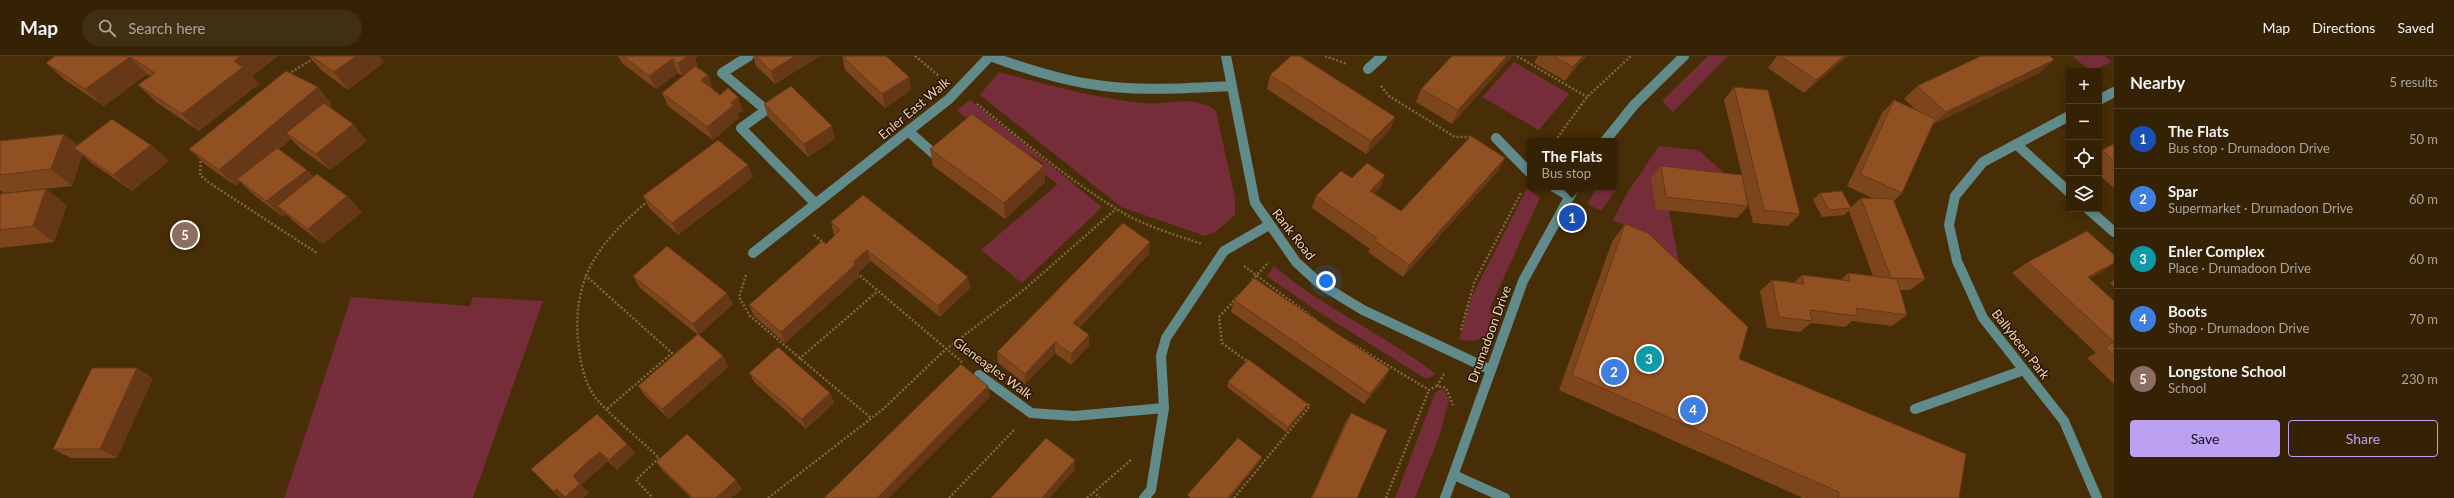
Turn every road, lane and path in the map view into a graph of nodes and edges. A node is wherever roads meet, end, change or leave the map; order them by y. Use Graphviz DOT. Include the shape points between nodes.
graph roads {
  1 [pos="318,56"];
  2 [pos="749,56"];
  3 [pos="915,56"];
  4 [pos="990,56"];
  5 [pos="1226,56"];
  6 [pos="1325,56"];
  7 [pos="1382,56"];
  8 [pos="1518,56"];
  9 [pos="1631,56"];
  10 [pos="1684,56"];
  11 [pos="1368,70"];
  12 [pos="283,78"];
  13 [pos="1231,86"];
  14 [pos="957,89"];
  15 [pos="2114,92"];
  16 [pos="1587,97"];
  17 [pos="2102,98"];
  18 [pos="2066,118"];
  19 [pos="908,131"];
  20 [pos="1496,138"];
  21 [pos="1557,138"];
  22 [pos="1607,138"];
  23 [pos="2016,144"];
  24 [pos="202,149"];
  25 [pos="933,153"];
  26 [pos="1527,170"];
  27 [pos="1523,188"];
  28 [pos="2066,189"];
  29 [pos="1572,191"];
  30 [pos="654,197"];
  31 [pos="816,204"];
  32 [pos="1116,209"];
  33 [pos="2091,212"];
  34 [pos="1269,225"];
  35 [pos="2114,232"];
  36 [pos="1284,245"];
  37 [pos="1224,251"];
  38 [pos="317,253"];
  39 [pos="753,253"];
  40 [pos="858,273"];
  41 [pos="584,274"];
  42 [pos="1257,276"];
  43 [pos="878,291"];
  44 [pos="1320,322"];
  45 [pos="1345,339"];
  46 [pos="945,350"];
  47 [pos="1454,354"];
  48 [pos="799,359"];
  49 [pos="1253,365"];
  50 [pos="1491,370"];
  51 [pos="2024,370"];
  52 [pos="979,375"];
  53 [pos="1437,386"];
  54 [pos="1429,390"];
  55 [pos="1304,401"];
  56 [pos="1164,408"];
  57 [pos="607,409"];
  58 [pos="1915,409"];
  59 [pos="1452,411"];
  60 [pos="1031,413"];
  61 [pos="871,418"];
  62 [pos="1160,435"];
  63 [pos="1454,475"];
  64 [pos="1092,492"];
  65 [pos="652,498"];
  66 [pos="768,498"];
  67 [pos="949,498"];
  68 [pos="1087,498"];
  69 [pos="1100,498"];
  70 [pos="1144,498"];
  71 [pos="1234,498"];
  72 [pos="1386,498"];
  73 [pos="1445,498"];
  74 [pos="1505,498"];
  75 [pos="2097,498"];
  1 -- 12 [label="path" via="295,68"];
  2 -- 31 [label="street" via="722,73 766,110 741,128"];
  3 -- 14 [label="path"];
  4 -- 13 [label="street, Enler East Walk" via="1102,86 1141,86 1152,89"];
  4 -- 14 [label="street, Enler East Walk"];
  5 -- 13 [label="street, Rank Road"];
  6 -- 11 [label="path"];
  7 -- 11 [label="street"];
  8 -- 16 [label="path"];
  9 -- 16 [label="path"];
  10 -- 22 [label="street" via="1634,105"];
  11 -- 20 [label="path" via="1389,96 1455,136"];
  13 -- 34 [label="street, Rank Road" via="1254,203"];
  14 -- 19 [label="street, Enler East Walk" via="949,99"];
  14 -- 32 [label="path" via="1060,170"];
  15 -- 17 [label="street"];
  16 -- 21 [label="path"];
  18 -- 23 [label="street, Ballybeen Park"];
  19 -- 25 [label="street"];
  19 -- 31 [label="street, Enler East Walk"];
  20 -- 26 [label="street"];
  23 -- 28 [label="street"];
  23 -- 51 [label="street, Ballybeen Park" via="1983,162 1955,196 1949,225 1957,261 1983,318"];
  24 -- 38 [label="path" via="200,175"];
  27 -- 47 [label="path" via="1474,283"];
  29 -- 50 [label="street, Drumadoon Drive" via="1523,281"];
  30 -- 41 [label="path" via="629,217 604,244"];
  31 -- 39 [label="street, Enler East Walk"];
  32 -- 37 [label="path" via="1162,231"];
  32 -- 46 [label="path" via="1026,288"];
  33 -- 35 [label="street"];
  34 -- 36 [label="street, Rank Road"];
  34 -- 37 [label="street"];
  36 -- 42 [label="path"];
  36 -- 47 [label="street, Rank Road" via="1296,262 1320,284 1362,310"];
  37 -- 42 [label="path"];
  37 -- 56 [label="street" via="1166,338 1161,356"];
  39 -- 48 [label="path" via="739,298 750,316"];
  40 -- 43 [label="path, Gleneagles Walk"];
  41 -- 57 [label="path" via="576,326 582,371 595,397"];
  41 -- 57 [label="path" via="672,353"];
  42 -- 44 [label="path"];
  42 -- 49 [label="path" via="1219,317 1222,343"];
  43 -- 46 [label="path, Gleneagles Walk"];
  43 -- 48 [label="path"];
  45 -- 54 [label="path"];
  46 -- 52 [label="path, Gleneagles Walk"];
  46 -- 61 [label="path"];
  47 -- 50 [label="street, Rank Road"];
  47 -- 53 [label="path"];
  48 -- 61 [label="path"];
  50 -- 63 [label="street, Drumadoon Drive"];
  51 -- 58 [label="street"];
  51 -- 75 [label="street, Ballybeen Park" via="2064,421"];
  52 -- 60 [label="street, Gleneagles Walk"];
  53 -- 54 [label="path"];
  53 -- 59 [label="path" via="1446,388 1452,399"];
  54 -- 72 [label="path"];
  55 -- 71 [label="path" via="1310,406"];
  56 -- 60 [label="street, Gleneagles Walk" via="1074,416"];
  56 -- 62 [label="street"];
  57 -- 65 [label="path" via="659,458 636,480"];
  60 -- 67 [label="path"];
  61 -- 66 [label="path"];
  62 -- 64 [label="path"];
  62 -- 70 [label="street" via="1151,490"];
  63 -- 73 [label="street, Drumadoon Drive"];
  63 -- 74 [label="street"];
  64 -- 68 [label="path"];
  64 -- 69 [label="path"];
}
